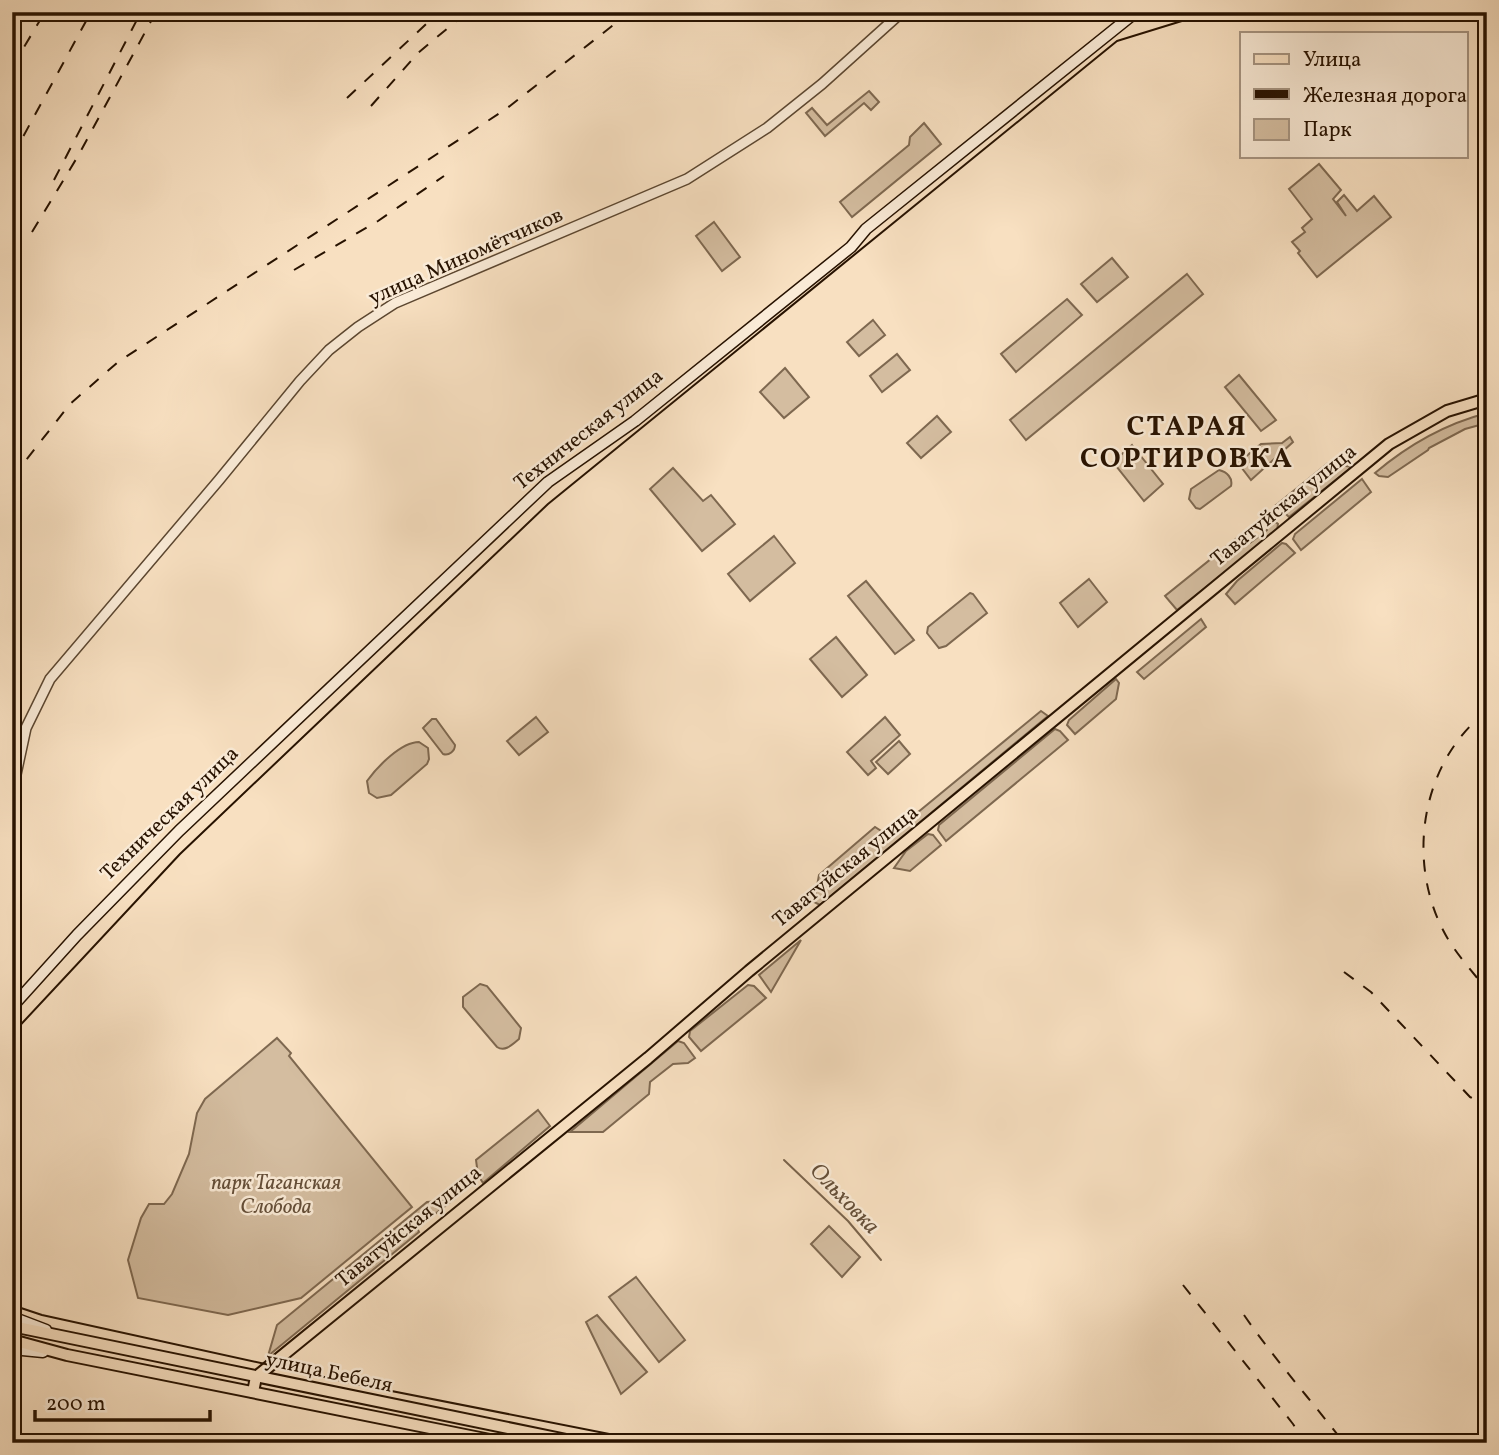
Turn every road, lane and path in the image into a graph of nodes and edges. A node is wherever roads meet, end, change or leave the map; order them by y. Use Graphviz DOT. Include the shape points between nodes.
graph roads {
  1 [pos="902,12"];
  2 [pos="1136,12"];
  3 [pos="1487,399"];
  4 [pos="12,793"];
  5 [pos="12,1007"];
  6 [pos="12,1317"];
  7 [pos="12,1326"];
  8 [pos="69,1338"];
  9 [pos="12,1340"];
  10 [pos="12,1349"];
  11 [pos="67,1355"];
  12 [pos="256,1377"];
  13 [pos="253,1392"];
  14 [pos="505,1443"];
  15 [pos="581,1443"];
  1 -- 4 [label="street, улица Миномётчиков" via="767,128 687,179 395,303 329,350 50,679 26,728"];
  2 -- 5 [label="main road, Техническая улица" via="635,421 548,482 170,839"];
  3 -- 12 [label="main road, Таватуйская улица" via="1447,411 1389,444"];
  6 -- 8 [label="main road, улица Бебеля"];
  7 -- 8 [label="main road, улица Бебеля"];
  8 -- 12 [label="main road, улица Бебеля"];
  9 -- 11 [label="main road, улица Бебеля"];
  10 -- 11 [label="main road, улица Бебеля"];
  11 -- 13 [label="main road, улица Бебеля"];
  12 -- 13 [label="main road"];
  12 -- 15 [label="main road, улица Бебеля"];
  13 -- 14 [label="main road, улица Бебеля"];
}
